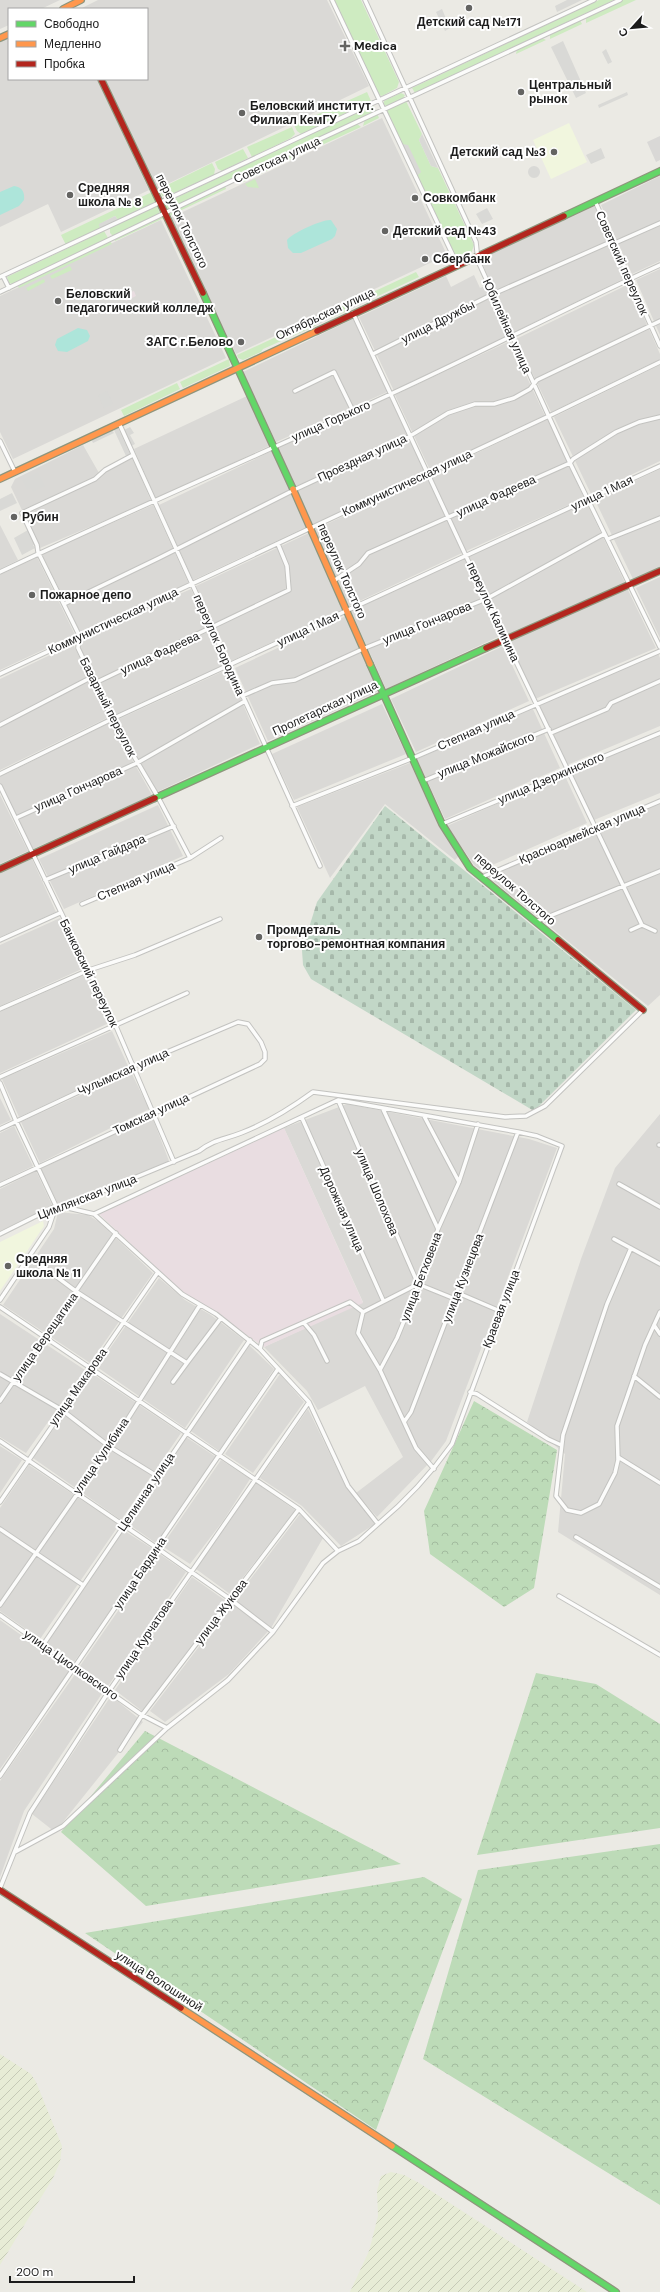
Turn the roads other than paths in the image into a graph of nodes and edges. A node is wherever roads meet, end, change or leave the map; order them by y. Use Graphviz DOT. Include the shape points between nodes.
graph roads {
  1 [pos="81,0"];
  2 [pos="332,0"];
  3 [pos="365,0"];
  4 [pos="594,0"];
  5 [pos="620,0"];
  6 [pos="66,8"];
  7 [pos="101,80"];
  8 [pos="405,88"];
  9 [pos="409,98"];
  10 [pos="379,101"];
  11 [pos="383,110"];
  12 [pos="660,171"];
  13 [pos="595,201"];
  14 [pos="161,202"];
  15 [pos="165,213"];
  16 [pos="660,224"];
  17 [pos="614,242"];
  18 [pos="476,255"];
  19 [pos="457,264"];
  20 [pos="660,265"];
  21 [pos="2,277"];
  22 [pos="631,278"];
  23 [pos="9,288"];
  24 [pos="0,292"];
  25 [pos="493,294"];
  26 [pos="353,313"];
  27 [pos="660,322"];
  28 [pos="650,326"];
  29 [pos="513,336"];
  30 [pos="660,346"];
  31 [pos="373,354"];
  32 [pos="660,362"];
  33 [pos="238,367"];
  34 [pos="534,384"];
  35 [pos="295,392"];
  36 [pos="391,394"];
  37 [pos="353,411"];
  38 [pos="549,416"];
  39 [pos="660,417"];
  40 [pos="119,423"];
  41 [pos="410,436"];
  42 [pos="0,440"];
  43 [pos="274,447"];
  44 [pos="133,455"];
  45 [pos="570,463"];
  46 [pos="660,466"];
  47 [pos="15,472"];
  48 [pos="428,473"];
  49 [pos="0,479"];
  50 [pos="294,490"];
  51 [pos="588,500"];
  52 [pos="155,502"];
  53 [pos="448,517"];
  54 [pos="660,518"];
  55 [pos="311,528"];
  56 [pos="604,534"];
  57 [pos="608,539"];
  58 [pos="278,544"];
  59 [pos="176,550"];
  60 [pos="38,552"];
  61 [pos="466,555"];
  62 [pos="660,571"];
  63 [pos="0,572"];
  64 [pos="335,580"];
  65 [pos="192,584"];
  66 [pos="630,584"];
  67 [pos="486,599"];
  68 [pos="64,604"];
  69 [pos="348,610"];
  70 [pos="212,628"];
  71 [pos="79,636"];
  72 [pos="505,639"];
  73 [pos="660,647"];
  74 [pos="365,648"];
  75 [pos="660,651"];
  76 [pos="229,666"];
  77 [pos="0,674"];
  78 [pos="92,677"];
  79 [pos="660,682"];
  80 [pos="95,684"];
  81 [pos="385,693"];
  82 [pos="242,696"];
  83 [pos="245,701"];
  84 [pos="536,703"];
  85 [pos="112,719"];
  86 [pos="0,726"];
  87 [pos="550,731"];
  88 [pos="660,733"];
  89 [pos="265,748"];
  90 [pos="413,758"];
  91 [pos="137,763"];
  92 [pos="568,770"];
  93 [pos="0,774"];
  94 [pos="423,781"];
  95 [pos="0,786"];
  96 [pos="158,797"];
  97 [pos="660,801"];
  98 [pos="292,806"];
  99 [pos="16,818"];
  100 [pos="442,824"];
  101 [pos="174,826"];
  102 [pos="595,828"];
  103 [pos="221,838"];
  104 [pos="34,854"];
  105 [pos="190,858"];
  106 [pos="320,866"];
  107 [pos="0,869"];
  108 [pos="660,871"];
  109 [pos="482,877"];
  110 [pos="45,880"];
  111 [pos="623,887"];
  112 [pos="82,904"];
  113 [pos="60,913"];
  114 [pos="220,919"];
  115 [pos="535,922"];
  116 [pos="642,925"];
  117 [pos="631,930"];
  118 [pos="655,931"];
  119 [pos="0,940"];
  120 [pos="89,970"];
  121 [pos="187,993"];
  122 [pos="0,1009"];
  123 [pos="642,1010"];
  124 [pos="115,1024"];
  125 [pos="248,1024"];
  126 [pos="134,1066"];
  127 [pos="0,1078"];
  128 [pos="0,1083"];
  129 [pos="338,1100"];
  130 [pos="383,1110"];
  131 [pos="154,1113"];
  132 [pos="424,1116"];
  133 [pos="302,1118"];
  134 [pos="16,1121"];
  135 [pos="478,1124"];
  136 [pos="0,1129"];
  137 [pos="518,1132"];
  138 [pos="174,1162"];
  139 [pos="37,1167"];
  140 [pos="459,1182"];
  141 [pos="619,1184"];
  142 [pos="0,1185"];
  143 [pos="56,1206"];
  144 [pos="64,1207"];
  145 [pos="660,1207"];
  146 [pos="94,1214"];
  147 [pos="438,1229"];
  148 [pos="116,1233"];
  149 [pos="0,1234"];
  150 [pos="614,1239"];
  151 [pos="631,1248"];
  152 [pos="30,1257"];
  153 [pos="660,1264"];
  154 [pos="158,1272"];
  155 [pos="418,1284"];
  156 [pos="77,1292"];
  157 [pos="458,1293"];
  158 [pos="455,1299"];
  159 [pos="0,1300"];
  160 [pos="383,1300"];
  161 [pos="200,1305"];
  162 [pos="0,1307"];
  163 [pos="500,1311"];
  164 [pos="363,1312"];
  165 [pos="660,1312"];
  166 [pos="221,1318"];
  167 [pos="123,1321"];
  168 [pos="304,1322"];
  169 [pos="654,1325"];
  170 [pos="660,1334"];
  171 [pos="45,1336"];
  172 [pos="250,1340"];
  173 [pos="260,1349"];
  174 [pos="170,1351"];
  175 [pos="327,1361"];
  176 [pos="187,1363"];
  177 [pos="92,1368"];
  178 [pos="278,1369"];
  179 [pos="380,1370"];
  180 [pos="0,1374"];
  181 [pos="634,1376"];
  182 [pos="13,1381"];
  183 [pos="173,1382"];
  184 [pos="470,1392"];
  185 [pos="660,1397"];
  186 [pos="138,1400"];
  187 [pos="0,1401"];
  188 [pos="308,1402"];
  189 [pos="62,1410"];
  190 [pos="404,1422"];
  191 [pos="187,1432"];
  192 [pos="0,1441"];
  193 [pos="561,1445"];
  194 [pos="110,1447"];
  195 [pos="221,1455"];
  196 [pos="618,1457"];
  197 [pos="28,1459"];
  198 [pos="434,1469"];
  199 [pos="157,1476"];
  200 [pos="254,1478"];
  201 [pos="660,1482"];
  202 [pos="77,1492"];
  203 [pos="0,1502"];
  204 [pos="299,1509"];
  205 [pos="378,1524"];
  206 [pos="123,1525"];
  207 [pos="0,1529"];
  208 [pos="576,1537"];
  209 [pos="157,1548"];
  210 [pos="338,1551"];
  211 [pos="35,1553"];
  212 [pos="190,1571"];
  213 [pos="83,1585"];
  214 [pos="660,1588"];
  215 [pos="559,1596"];
  216 [pos="230,1599"];
  217 [pos="0,1605"];
  218 [pos="0,1615"];
  219 [pos="273,1632"];
  220 [pos="42,1645"];
  221 [pos="660,1655"];
  222 [pos="75,1668"];
  223 [pos="109,1690"];
  224 [pos="142,1715"];
  225 [pos="166,1728"];
  226 [pos="120,1750"];
  227 [pos="0,1776"];
  228 [pos="15,1852"];
  229 [pos="0,1889"];
  230 [pos="616,2292"];
  1 -- 6 [label="street"];
  2 -- 10 [label="street"];
  3 -- 8 [label="street, Юбилейная улица"];
  4 -- 8 [label="street, Советская улица"];
  5 -- 9 [label="street, Советская улица"];
  7 -- 14 [label="street, переулок Толстого"];
  8 -- 9 [label="street, Юбилейная улица"];
  8 -- 10 [label="street, Советская улица"];
  9 -- 11 [label="street, Советская улица"];
  9 -- 18 [label="street, Юбилейная улица" via="476,242"];
  10 -- 11 [label="street"];
  10 -- 14 [label="street, Советская улица"];
  11 -- 15 [label="street, Советская улица"];
  11 -- 19 [label="street"];
  12 -- 13 [label="street, Октябрьская улица"];
  13 -- 17 [label="street, Советский переулок"];
  13 -- 18 [label="street, Октябрьская улица"];
  14 -- 15 [label="street, переулок Толстого"];
  14 -- 21 [label="street, Советская улица"];
  15 -- 23 [label="street, Советская улица"];
  15 -- 33 [label="street, переулок Толстого"];
  16 -- 17 [label="street, улица Дружбы"];
  17 -- 22 [label="street, Советский переулок"];
  17 -- 25 [label="street, улица Дружбы"];
  18 -- 19 [label="street, Октябрьская улица"];
  18 -- 25 [label="street, Юбилейная улица"];
  19 -- 26 [label="street, Октябрьская улица"];
  20 -- 22 [label="street, улица Горького"];
  21 -- 23 [label="street"];
  22 -- 28 [label="street, Советский переулок"];
  22 -- 29 [label="street, улица Горького"];
  23 -- 24 [label="street, Советская улица"];
  25 -- 29 [label="street, Юбилейная улица"];
  25 -- 31 [label="street, улица Дружбы"];
  26 -- 31 [label="street, переулок Калинина"];
  26 -- 33 [label="street, Октябрьская улица"];
  27 -- 28 [label="street, Проездная улица"];
  28 -- 30 [label="street, Советский переулок"];
  28 -- 34 [label="street, Проездная улица" via="537,380"];
  29 -- 34 [label="street, Юбилейная улица"];
  29 -- 36 [label="street, улица Горького"];
  31 -- 36 [label="street, переулок Калинина"];
  32 -- 38 [label="street, Коммунистическая улица"];
  33 -- 40 [label="street, Октябрьская улица"];
  33 -- 43 [label="street, переулок Толстого"];
  34 -- 38 [label="street, Юбилейная улица"];
  34 -- 41 [label="street, Проездная улица" via="530,390 514,398 494,404 475,404 448,413"];
  35 -- 37 [label="street" via="334,372"];
  36 -- 37 [label="street, улица Горького"];
  36 -- 41 [label="street, переулок Калинина"];
  37 -- 43 [label="street, улица Горького"];
  38 -- 45 [label="street, Юбилейная улица"];
  38 -- 48 [label="street, Коммунистическая улица"];
  39 -- 45 [label="street, улица Фадеева" via="639,422 616,432 572,459"];
  40 -- 44 [label="street, переулок Бородина"];
  40 -- 47 [label="street, Октябрьская улица"];
  41 -- 48 [label="street, переулок Калинина"];
  41 -- 50 [label="street, Проездная улица"];
  42 -- 47 [label="street"];
  43 -- 50 [label="street, переулок Толстого"];
  43 -- 52 [label="street, улица Горького"];
  44 -- 52 [label="street, переулок Бородина"];
  44 -- 60 [label="street, Базарный переулок" via="105,470 95,480 22,513"];
  45 -- 51 [label="street, Юбилейная улица"];
  45 -- 53 [label="street, улица Фадеева"];
  46 -- 51 [label="street, улица 1 Мая"];
  47 -- 49 [label="street, Октябрьская улица"];
  48 -- 53 [label="street, переулок Калинина"];
  48 -- 55 [label="street, Коммунистическая улица"];
  50 -- 55 [label="street, переулок Толстого"];
  50 -- 59 [label="street, Проездная улица"];
  51 -- 56 [label="street, Юбилейная улица"];
  51 -- 61 [label="street, улица 1 Мая"];
  52 -- 59 [label="street, переулок Бородина"];
  52 -- 60 [label="street, улица Горького"];
  53 -- 61 [label="street, переулок Калинина"];
  53 -- 64 [label="street, улица Фадеева" via="368,553 359,564"];
  54 -- 57 [label="street"];
  55 -- 58 [label="street, Коммунистическая улица"];
  55 -- 64 [label="street, переулок Толстого"];
  56 -- 57 [label="street, Юбилейная улица"];
  56 -- 67 [label="street, улица Гончарова"];
  57 -- 66 [label="street, Юбилейная улица"];
  58 -- 65 [label="street, Коммунистическая улица"];
  58 -- 70 [label="street, улица Фадеева" via="287,566 289,590"];
  59 -- 65 [label="street, переулок Бородина"];
  59 -- 68 [label="street, Проездная улица"];
  60 -- 63 [label="street, улица Горького"];
  60 -- 68 [label="street, Базарный переулок"];
  61 -- 67 [label="street, переулок Калинина"];
  61 -- 69 [label="street, улица 1 Мая"];
  62 -- 66 [label="street, Пролетарская улица"];
  64 -- 69 [label="street, переулок Толстого"];
  65 -- 70 [label="street, переулок Бородина"];
  65 -- 71 [label="street, Коммунистическая улица"];
  66 -- 72 [label="street, Пролетарская улица"];
  66 -- 73 [label="street, Юбилейная улица"];
  67 -- 72 [label="street, переулок Калинина"];
  67 -- 74 [label="street, улица Гончарова"];
  68 -- 71 [label="street, Базарный переулок"];
  69 -- 74 [label="street, переулок Толстого"];
  69 -- 76 [label="street, улица 1 Мая"];
  70 -- 76 [label="street, переулок Бородина"];
  70 -- 80 [label="street, улица Фадеева"];
  71 -- 77 [label="street, Коммунистическая улица"];
  71 -- 78 [label="street, Базарный переулок" via="78,648"];
  72 -- 81 [label="street, Пролетарская улица"];
  72 -- 84 [label="street, переулок Калинина"];
  74 -- 81 [label="street, переулок Толстого"];
  74 -- 82 [label="street, улица Гончарова" via="295,680 272,683"];
  75 -- 84 [label="street, Степная улица"];
  76 -- 82 [label="street, переулок Бородина"];
  76 -- 85 [label="street, улица 1 Мая"];
  78 -- 80 [label="street, Базарный переулок"];
  78 -- 86 [label="street"];
  79 -- 87 [label="street, улица Можайского" via="611,703 607,708"];
  80 -- 85 [label="street, Базарный переулок"];
  81 -- 89 [label="street, Пролетарская улица"];
  81 -- 90 [label="street, переулок Толстого"];
  82 -- 83 [label="street, переулок Бородина"];
  83 -- 89 [label="street, переулок Бородина"];
  83 -- 91 [label="street, улица Гончарова"];
  84 -- 87 [label="street, переулок Калинина"];
  84 -- 90 [label="street, Степная улица"];
  85 -- 91 [label="street, Базарный переулок"];
  85 -- 93 [label="street, улица 1 Мая"];
  87 -- 92 [label="street, переулок Калинина"];
  87 -- 94 [label="street, улица Можайского"];
  88 -- 92 [label="street, улица Дзержинского"];
  89 -- 96 [label="street, Пролетарская улица"];
  89 -- 98 [label="street, переулок Бородина"];
  90 -- 94 [label="street, переулок Толстого"];
  90 -- 98 [label="street, Степная улица"];
  91 -- 96 [label="street, Базарный переулок"];
  91 -- 99 [label="street, улица Гончарова"];
  92 -- 100 [label="street, улица Дзержинского"];
  92 -- 102 [label="street, переулок Калинина"];
  94 -- 100 [label="street, переулок Толстого"];
  95 -- 99 [label="street, Банковский переулок"];
  96 -- 101 [label="street, Базарный переулок"];
  96 -- 104 [label="street, Пролетарская улица"];
  97 -- 102 [label="street, Красноармейская улица"];
  98 -- 106 [label="street, переулок Бородина"];
  99 -- 104 [label="street, Банковский переулок"];
  100 -- 109 [label="street, переулок Толстого" via="470,868"];
  101 -- 105 [label="street, Базарный переулок"];
  101 -- 110 [label="street, улица Гайдара"];
  102 -- 109 [label="street, Красноармейская улица"];
  102 -- 111 [label="street, переулок Калинина"];
  103 -- 105 [label="street, Степная улица"];
  104 -- 107 [label="street, Пролетарская улица"];
  104 -- 110 [label="street, Банковский переулок"];
  105 -- 112 [label="street, Степная улица"];
  108 -- 111 [label="street"];
  109 -- 115 [label="street, переулок Толстого"];
  110 -- 113 [label="street, Банковский переулок"];
  111 -- 115 [label="street"];
  111 -- 116 [label="street, переулок Калинина"];
  113 -- 119 [label="street"];
  113 -- 120 [label="street, Банковский переулок"];
  114 -- 120 [label="street"];
  115 -- 123 [label="street, переулок Толстого"];
  116 -- 117 [label="street"];
  116 -- 118 [label="street"];
  120 -- 122 [label="street"];
  120 -- 124 [label="street, Банковский переулок"];
  121 -- 124 [label="street"];
  123 -- 138 [label="street, Цимлянская улица" via="545,1106 526,1116 505,1118 313,1092 287,1111 241,1133 212,1141 199,1152"];
  124 -- 126 [label="street, Банковский переулок"];
  124 -- 127 [label="street"];
  125 -- 126 [label="street, Чулымская улица" via="238,1022"];
  125 -- 131 [label="street, Томская улица" via="265,1052 265,1059 260,1064"];
  126 -- 131 [label="street, Банковский переулок"];
  126 -- 134 [label="street, Чулымская улица"];
  128 -- 134 [label="street"];
  129 -- 130 [label="street"];
  129 -- 133 [label="street"];
  129 -- 155 [label="street, улица Шолохова"];
  130 -- 132 [label="street"];
  130 -- 147 [label="street"];
  131 -- 138 [label="street, Банковский переулок"];
  131 -- 139 [label="street, Томская улица"];
  132 -- 135 [label="street"];
  132 -- 140 [label="street"];
  133 -- 146 [label="street"];
  133 -- 160 [label="street, Дорожная улица"];
  134 -- 136 [label="street, Чулымская улица"];
  134 -- 139 [label="street"];
  135 -- 137 [label="street"];
  135 -- 140 [label="street, улица Бетховена"];
  137 -- 157 [label="street, улица Кузнецова"];
  137 -- 163 [label="street, Краевая улица" via="538,1136 562,1146"];
  138 -- 144 [label="street, Цимлянская улица"];
  139 -- 142 [label="street, Томская улица"];
  139 -- 143 [label="street"];
  140 -- 147 [label="street, улица Бетховена"];
  141 -- 145 [label="street"];
  143 -- 144 [label="street, Цимлянская улица"];
  143 -- 149 [label="street, Цимлянская улица"];
  143 -- 152 [label="street" via="49,1227"];
  144 -- 146 [label="street"];
  146 -- 148 [label="street"];
  147 -- 155 [label="street, улица Бетховена"];
  148 -- 154 [label="street"];
  148 -- 156 [label="street, улица Верещагина"];
  150 -- 151 [label="street"];
  151 -- 153 [label="street"];
  151 -- 193 [label="street" via="607,1304"];
  152 -- 156 [label="street"];
  152 -- 159 [label="street"];
  154 -- 161 [label="street" via="182,1294"];
  154 -- 167 [label="street, улица Макарова"];
  155 -- 158 [label="street"];
  155 -- 160 [label="street"];
  155 -- 179 [label="street, улица Бетховена" via="397,1338"];
  156 -- 167 [label="street"];
  156 -- 171 [label="street, улица Верещагина"];
  157 -- 158 [label="street, улица Кузнецова"];
  157 -- 163 [label="street"];
  158 -- 190 [label="street, улица Кузнецова" via="411,1412"];
  160 -- 164 [label="street"];
  161 -- 166 [label="street"];
  161 -- 174 [label="street, улица Кулибина"];
  162 -- 171 [label="street"];
  163 -- 184 [label="street, Краевая улица"];
  164 -- 168 [label="street" via="350,1302"];
  164 -- 179 [label="street" via="358,1333"];
  165 -- 169 [label="street"];
  166 -- 172 [label="street"];
  166 -- 176 [label="street"];
  167 -- 174 [label="street"];
  167 -- 177 [label="street, улица Макарова"];
  168 -- 173 [label="street" via="262,1341"];
  168 -- 175 [label="street"];
  169 -- 170 [label="street"];
  169 -- 181 [label="street"];
  171 -- 177 [label="street"];
  171 -- 182 [label="street, улица Верещагина"];
  172 -- 173 [label="street"];
  172 -- 191 [label="street, Целинная улица"];
  173 -- 178 [label="street"];
  174 -- 176 [label="street"];
  174 -- 186 [label="street, улица Кулибина"];
  176 -- 183 [label="street"];
  177 -- 186 [label="street"];
  177 -- 189 [label="street, улица Макарова"];
  178 -- 188 [label="street"];
  178 -- 195 [label="street, улица Бардина"];
  179 -- 190 [label="street"];
  180 -- 182 [label="street"];
  181 -- 185 [label="street"];
  181 -- 196 [label="street" via="617,1426"];
  182 -- 187 [label="street, улица Верещагина"];
  182 -- 189 [label="street"];
  184 -- 193 [label="street"];
  184 -- 198 [label="street, Краевая улица" via="452,1444"];
  186 -- 191 [label="street"];
  186 -- 194 [label="street, улица Кулибина"];
  188 -- 200 [label="street, улица Курчатова"];
  188 -- 205 [label="street" via="348,1486"];
  189 -- 194 [label="street"];
  189 -- 197 [label="street, улица Макарова"];
  190 -- 198 [label="street" via="416,1448"];
  191 -- 195 [label="street"];
  191 -- 199 [label="street, Целинная улица"];
  192 -- 197 [label="street"];
  193 -- 196 [label="street" via="556,1496 567,1510 582,1513 599,1504 615,1473"];
  194 -- 199 [label="street"];
  194 -- 202 [label="street, улица Кулибина"];
  195 -- 200 [label="street"];
  195 -- 209 [label="street, улица Бардина"];
  196 -- 201 [label="street"];
  197 -- 202 [label="street"];
  197 -- 203 [label="street, улица Макарова"];
  198 -- 205 [label="street, Краевая улица" via="408,1499"];
  199 -- 206 [label="street, Целинная улица"];
  200 -- 204 [label="street"];
  200 -- 212 [label="street, улица Курчатова"];
  202 -- 206 [label="street"];
  202 -- 211 [label="street, улица Кулибина"];
  204 -- 210 [label="street"];
  204 -- 216 [label="street, улица Жукова"];
  205 -- 210 [label="street, Краевая улица" via="359,1542"];
  206 -- 209 [label="street"];
  206 -- 213 [label="street, Целинная улица"];
  207 -- 211 [label="street"];
  208 -- 214 [label="street"];
  209 -- 212 [label="street"];
  209 -- 222 [label="street, улица Бардина"];
  210 -- 219 [label="street, Краевая улица" via="323,1563"];
  211 -- 213 [label="street"];
  211 -- 217 [label="street, улица Кулибина"];
  212 -- 216 [label="street"];
  212 -- 223 [label="street, улица Курчатова"];
  213 -- 220 [label="street, Целинная улица"];
  215 -- 221 [label="street"];
  216 -- 219 [label="street"];
  216 -- 224 [label="street, улица Жукова"];
  218 -- 220 [label="street, улица Циолковского"];
  219 -- 225 [label="street, Краевая улица" via="228,1680"];
  220 -- 222 [label="street, улица Циолковского"];
  222 -- 223 [label="street, улица Циолковского"];
  222 -- 227 [label="street, улица Бардина"];
  223 -- 224 [label="street, улица Циолковского"];
  223 -- 228 [label="street, улица Курчатова" via="30,1813"];
  224 -- 225 [label="street, улица Циолковского"];
  224 -- 226 [label="street, улица Жукова"];
  225 -- 228 [label="street, Краевая улица" via="63,1826"];
  228 -- 229 [label="street, улица Курчатова"];
  229 -- 230 [label="street, улица Волошиной"];
}
